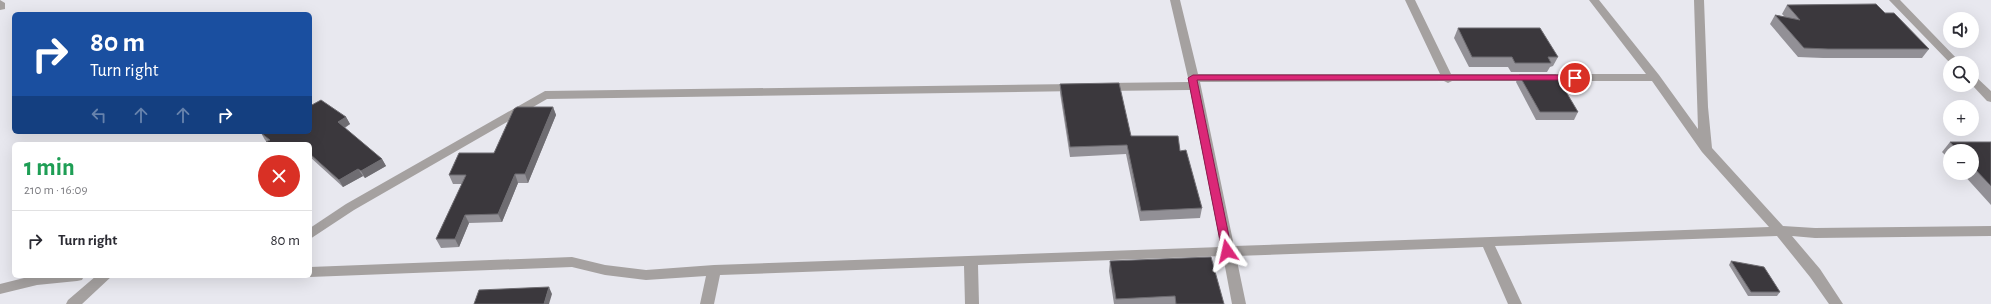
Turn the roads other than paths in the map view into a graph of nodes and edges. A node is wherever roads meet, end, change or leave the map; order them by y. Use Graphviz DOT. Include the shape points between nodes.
graph roads {
  1 [pos="1175,0"];
  2 [pos="1410,0"];
  3 [pos="1594,0"];
  4 [pos="1699,0"];
  5 [pos="1894,0"];
  6 [pos="1949,56"];
  7 [pos="1655,77"];
  8 [pos="1448,79"];
  9 [pos="1194,82"];
  10 [pos="1979,86"];
  11 [pos="1991,98"];
  12 [pos="1706,148"];
  13 [pos="1780,231"];
  14 [pos="1991,231"];
  15 [pos="312,233"];
  16 [pos="1487,242"];
  17 [pos="1227,251"];
  18 [pos="971,262"];
  19 [pos="714,270"];
  20 [pos="312,272"];
  21 [pos="56,278"];
  22 [pos="103,278"];
  23 [pos="0,289"];
  24 [pos="73,304"];
  25 [pos="707,304"];
  26 [pos="972,304"];
  27 [pos="1239,304"];
  28 [pos="1515,304"];
  29 [pos="1836,304"];
  1 -- 9 [label="street"];
  2 -- 8 [label="street"];
  3 -- 7 [label="street"];
  4 -- 12 [label="street" via="1702,107"];
  5 -- 6 [label="street"];
  7 -- 8 [label="street"];
  7 -- 12 [label="street"];
  8 -- 9 [label="street"];
  9 -- 15 [label="street" via="1087,87 545,95 350,207"];
  9 -- 17 [label="street"];
  10 -- 11 [label="street"];
  12 -- 13 [label="street"];
  13 -- 14 [label="street"];
  13 -- 16 [label="street"];
  13 -- 29 [label="street" via="1815,273"];
  16 -- 17 [label="street"];
  16 -- 28 [label="street"];
  17 -- 18 [label="street"];
  17 -- 27 [label="street"];
  18 -- 19 [label="street"];
  18 -- 26 [label="street"];
  19 -- 20 [label="street" via="646,275 605,270 572,262"];
  19 -- 25 [label="street"];
  21 -- 23 [label="street"];
  22 -- 24 [label="street"];
}
